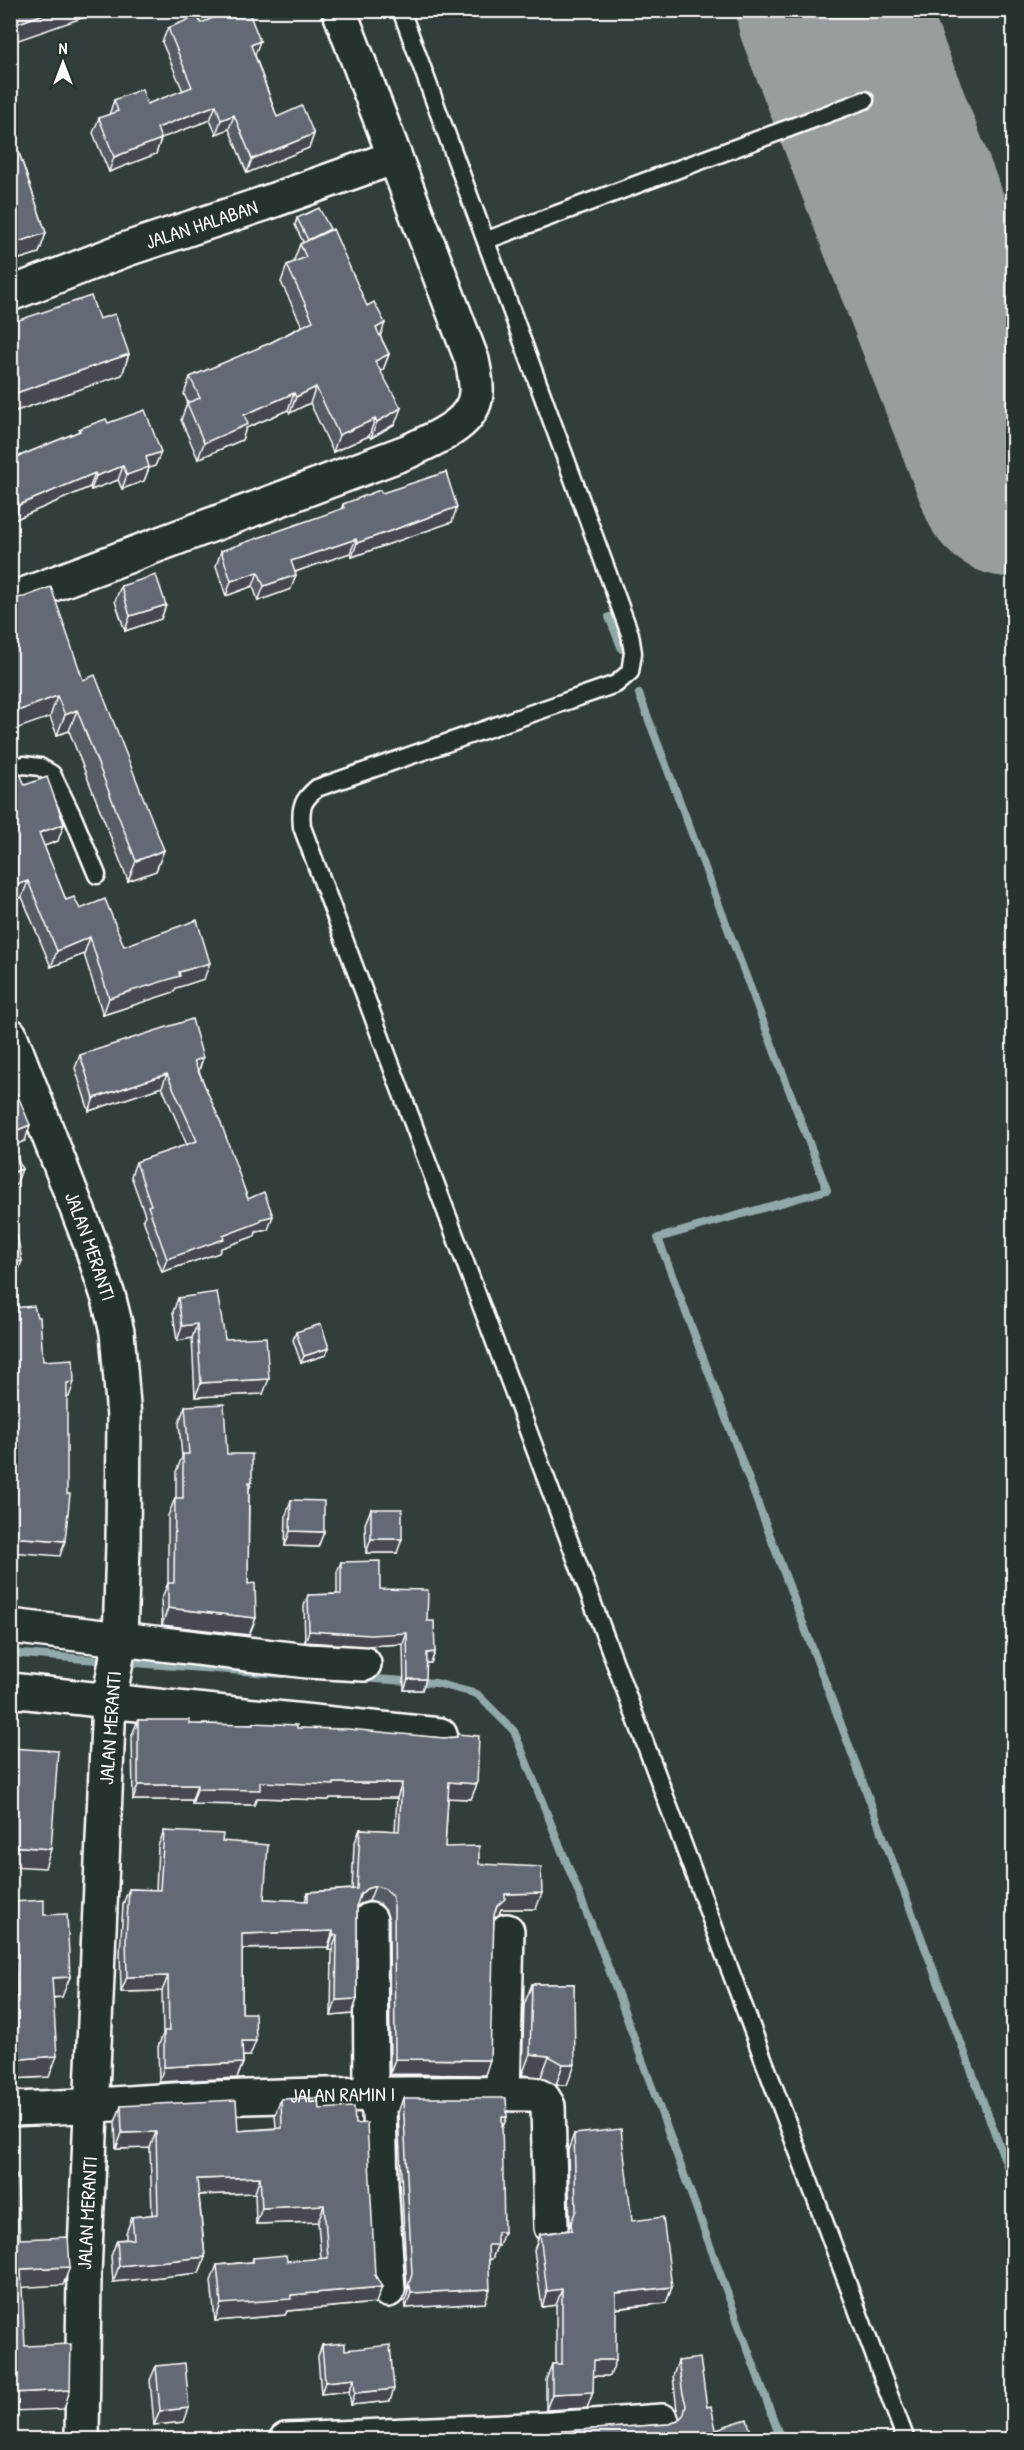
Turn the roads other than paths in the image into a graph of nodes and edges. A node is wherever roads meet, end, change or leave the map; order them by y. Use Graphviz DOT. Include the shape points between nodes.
graph roads {
  1 [pos="339,10"];
  2 [pos="401,10"];
  3 [pos="865,100"];
  4 [pos="395,157"];
  5 [pos="487,240"];
  6 [pos="10,294"];
  7 [pos="10,600"];
  8 [pos="10,768"];
  9 [pos="97,875"];
  10 [pos="10,1035"];
  11 [pos="10,1626"];
  12 [pos="364,1664"];
  13 [pos="114,1670"];
  14 [pos="10,1690"];
  15 [pos="440,1734"];
  16 [pos="370,1920"];
  17 [pos="507,1931"];
  18 [pos="371,2093"];
  19 [pos="503,2094"];
  20 [pos="93,2107"];
  21 [pos="10,2109"];
  22 [pos="551,2227"];
  23 [pos="388,2290"];
  24 [pos="662,2421"];
  25 [pos="572,2434"];
  26 [pos="82,2439"];
  27 [pos="286,2439"];
  28 [pos="906,2439"];
  1 -- 4 [label="street"];
  2 -- 5 [label="lane"];
  3 -- 5 [label="lane"];
  4 -- 6 [label="street, JALAN HALABAN"];
  4 -- 7 [label="street" via="472,360 476,396 465,418 443,435 409,451"];
  5 -- 28 [label="lane" via="630,634 630,672 616,684 317,788 305,799 302,827"];
  8 -- 9 [label="lane" via="40,767 52,774"];
  10 -- 13 [label="street, JALAN MERANTI" via="94,1254 117,1332 124,1417 123,1545"];
  11 -- 13 [label="street"];
  12 -- 13 [label="street" via="307,1661"];
  13 -- 14 [label="street"];
  13 -- 15 [label="street"];
  13 -- 20 [label="street, JALAN MERANTI"];
  16 -- 18 [label="street"];
  17 -- 19 [label="street"];
  18 -- 19 [label="street, JALAN RAMIN I"];
  18 -- 20 [label="street, JALAN RAMIN I"];
  18 -- 23 [label="street" via="380,2110"];
  19 -- 22 [label="street, JALAN RAMIN I" via="534,2094 548,2106"];
  20 -- 21 [label="street, JALAN RAMIN I"];
  20 -- 26 [label="street, JALAN MERANTI" via="84,2274"];
  24 -- 25 [label="street"];
  25 -- 27 [label="street"];
}
